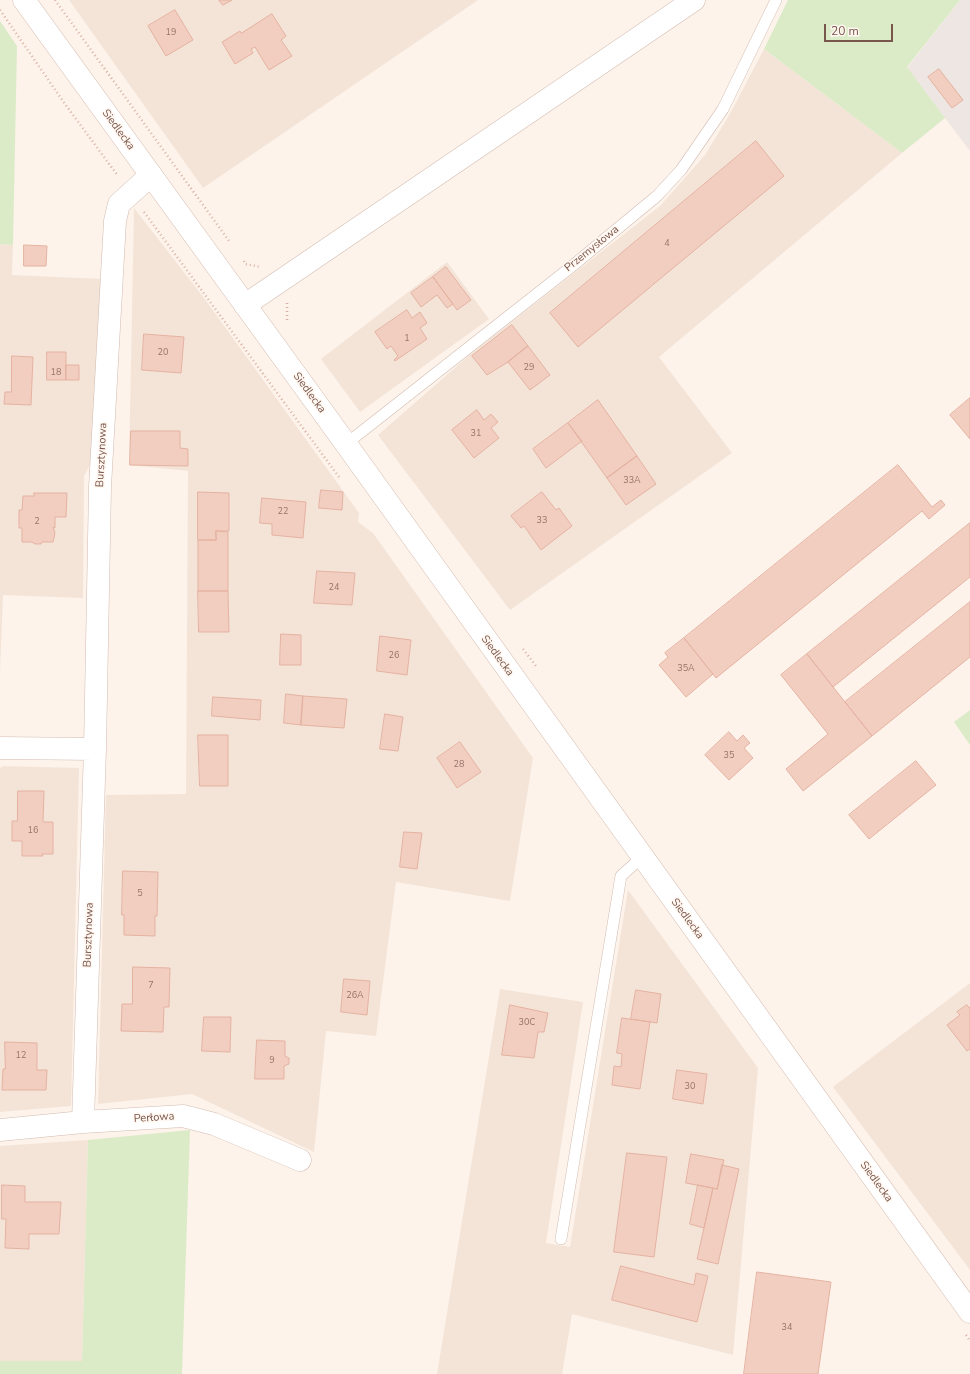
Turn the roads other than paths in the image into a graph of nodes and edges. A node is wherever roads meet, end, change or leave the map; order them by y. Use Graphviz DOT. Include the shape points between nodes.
graph roads {
  1 [pos="24,0"];
  2 [pos="694,0"];
  3 [pos="776,0"];
  4 [pos="151,175"];
  5 [pos="245,305"];
  6 [pos="346,444"];
  7 [pos="0,748"];
  8 [pos="95,749"];
  9 [pos="642,858"];
  10 [pos="83,1122"];
  11 [pos="0,1130"];
  12 [pos="300,1160"];
  13 [pos="561,1239"];
  14 [pos="970,1312"];
  1 -- 4 [label="street, Siedlecka"];
  2 -- 5 [label="street"];
  3 -- 6 [label="lane, Przemysłowa" via="723,109 681,170 657,196"];
  4 -- 5 [label="street, Siedlecka"];
  4 -- 8 [label="street, Bursztynowa" via="119,204 114,229 100,487"];
  5 -- 6 [label="street, Siedlecka"];
  6 -- 9 [label="street, Siedlecka"];
  7 -- 8 [label="street"];
  8 -- 10 [label="street, Bursztynowa"];
  9 -- 13 [label="lane" via="621,876"];
  9 -- 14 [label="street, Siedlecka"];
  10 -- 11 [label="street, Perłowa"];
  10 -- 12 [label="street, Perłowa" via="183,1116 214,1124"];
}
